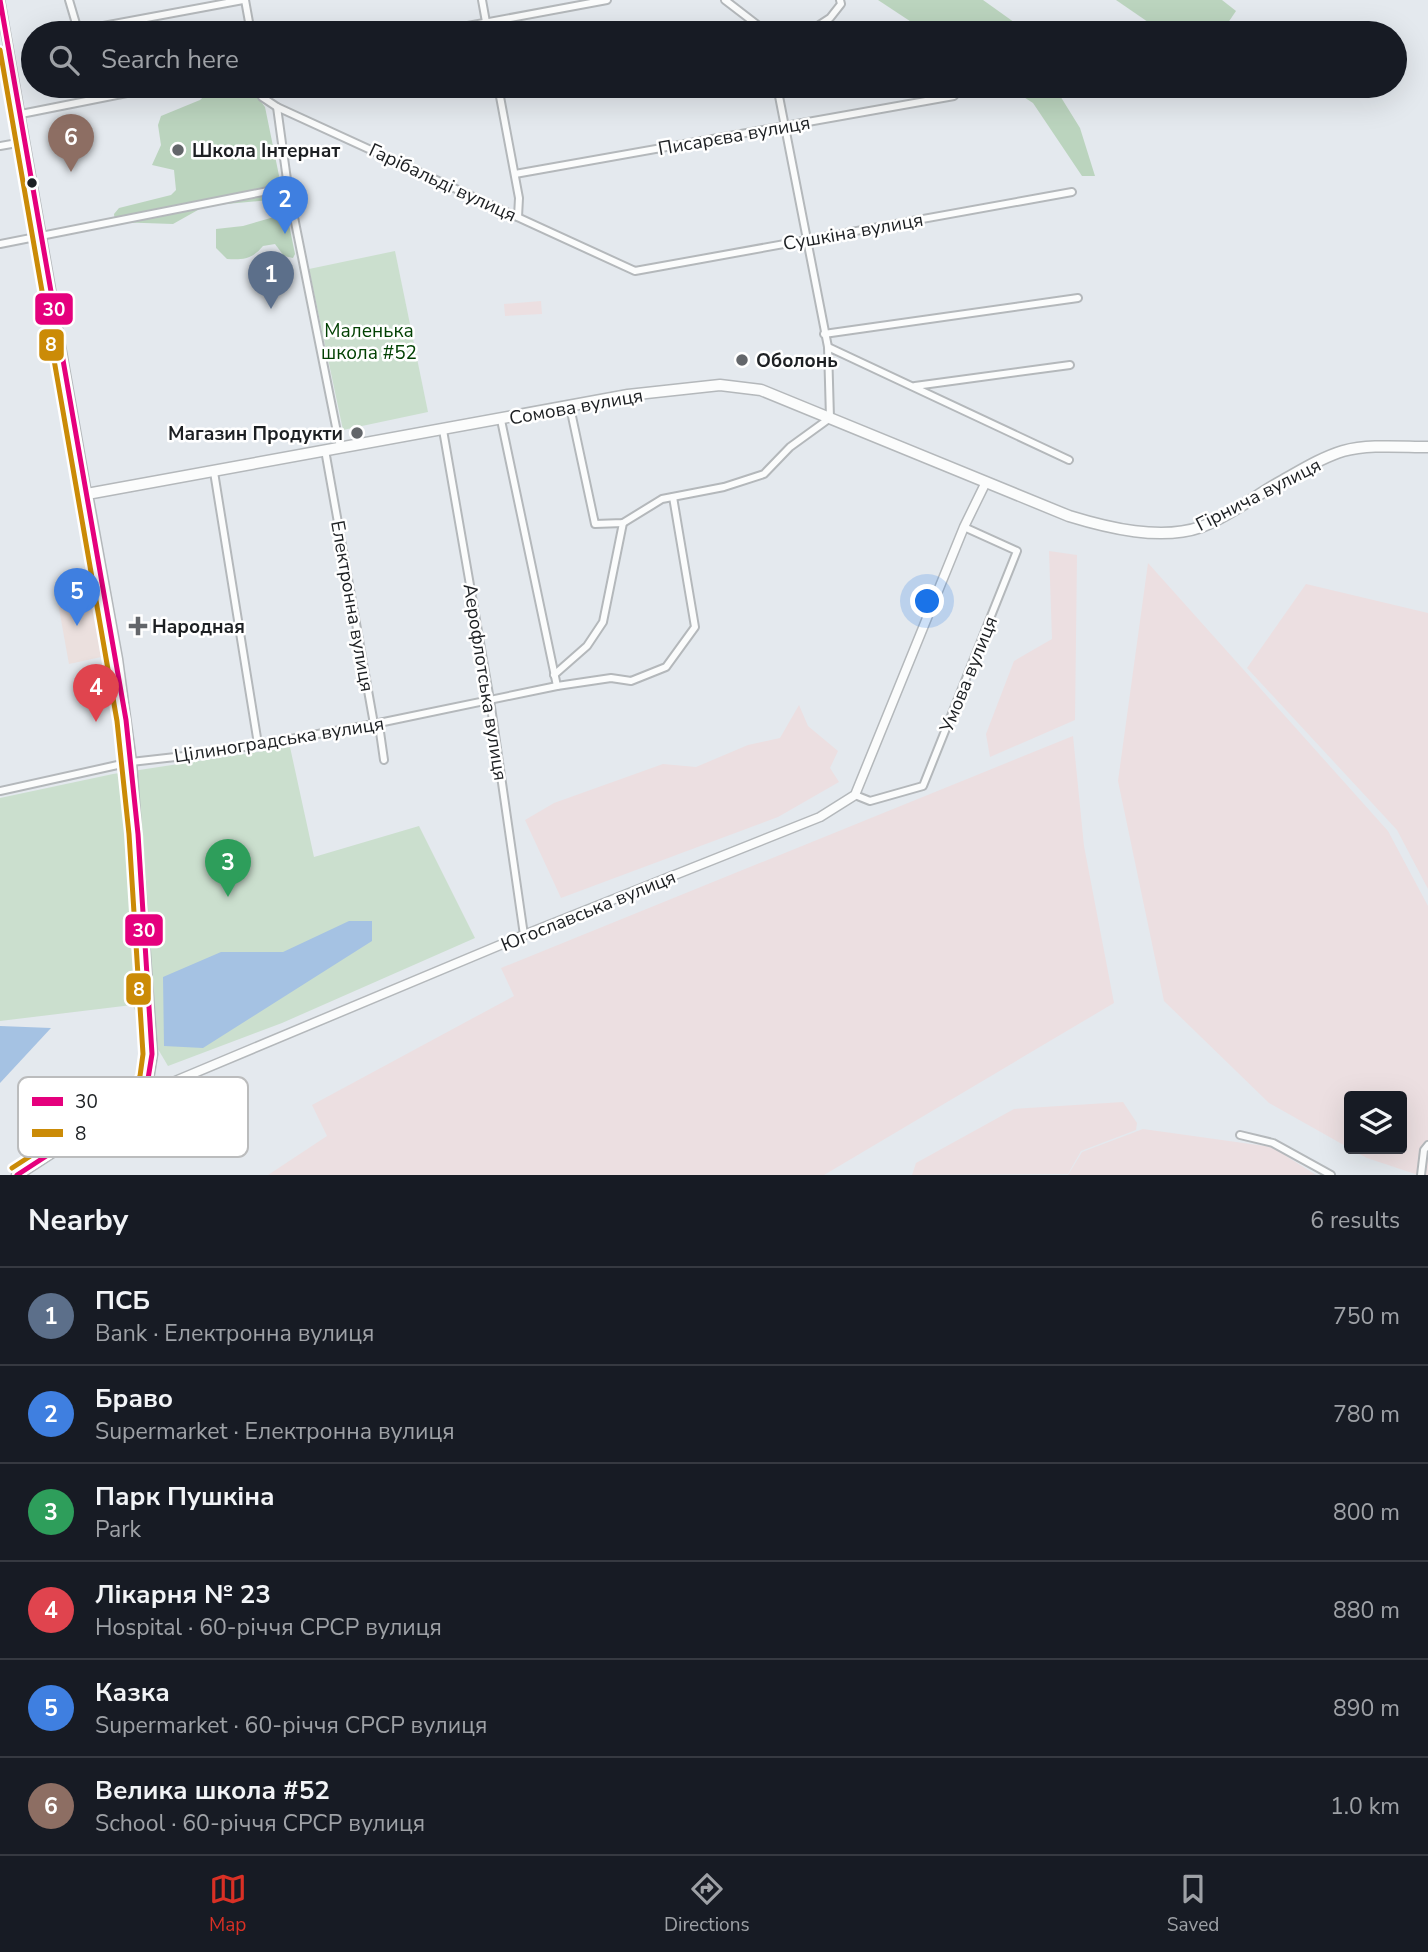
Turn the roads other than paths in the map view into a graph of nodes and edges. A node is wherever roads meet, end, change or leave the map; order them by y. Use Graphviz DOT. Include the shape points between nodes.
graph roads {
  1 [pos="0,0"];
  2 [pos="69,0"];
  3 [pos="244,0"];
  4 [pos="482,0"];
  5 [pos="607,0"];
  6 [pos="725,0"];
  7 [pos="840,0"];
  8 [pos="75,21"];
  9 [pos="130,21"];
  10 [pos="248,21"];
  11 [pos="486,21"];
  12 [pos="497,21"];
  13 [pos="752,21"];
  14 [pos="825,21"];
  15 [pos="102,98"];
  16 [pos="264,98"];
  17 [pos="500,98"];
  18 [pos="779,98"];
  19 [pos="943,98"];
  20 [pos="277,107"];
  21 [pos="21,114"];
  22 [pos="784,126"];
  23 [pos="23,142"];
  24 [pos="0,146"];
  25 [pos="515,174"];
  26 [pos="288,187"];
  27 [pos="1072,192"];
  28 [pos="518,217"];
  29 [pos="43,235"];
  30 [pos="806,240"];
  31 [pos="0,244"];
  32 [pos="635,271"];
  33 [pos="1078,298"];
  34 [pos="824,334"];
  35 [pos="828,348"];
  36 [pos="1070,365"];
  37 [pos="913,386"];
  38 [pos="570,407"];
  39 [pos="830,418"];
  40 [pos="501,420"];
  41 [pos="443,430"];
  42 [pos="340,447"];
  43 [pos="1428,447"];
  44 [pos="325,450"];
  45 [pos="1069,460"];
  46 [pos="214,472"];
  47 [pos="986,482"];
  48 [pos="87,494"];
  49 [pos="673,497"];
  50 [pos="1049,508"];
  51 [pos="623,523"];
  52 [pos="964,527"];
  53 [pos="554,675"];
  54 [pos="557,687"];
  55 [pos="490,701"];
  56 [pos="374,724"];
  57 [pos="258,744"];
  58 [pos="384,760"];
  59 [pos="131,762"];
  60 [pos="0,791"];
  61 [pos="856,795"];
  62 [pos="524,935"];
  63 [pos="148,1077"];
  64 [pos="185,1077"];
  65 [pos="1240,1135"];
  66 [pos="1428,1145"];
  67 [pos="45,1157"];
  68 [pos="17,1175"];
  69 [pos="1331,1175"];
  70 [pos="1421,1175"];
  1 -- 21 [label="street"];
  2 -- 8 [label="street"];
  3 -- 9 [label="street"];
  3 -- 10 [label="street"];
  4 -- 11 [label="street"];
  5 -- 12 [label="street"];
  6 -- 13 [label="street"];
  7 -- 14 [label="street"];
  15 -- 21 [label="street"];
  16 -- 20 [label="street, Гарібальді вулиця"];
  17 -- 25 [label="street"];
  18 -- 22 [label="street"];
  19 -- 22 [label="street, Писарєва вулиця"];
  20 -- 26 [label="street"];
  20 -- 28 [label="street, Гарібальді вулиця"];
  21 -- 23 [label="street"];
  22 -- 25 [label="street, Писарєва вулиця"];
  22 -- 30 [label="street"];
  23 -- 24 [label="street"];
  23 -- 29 [label="street"];
  25 -- 28 [label="street"];
  26 -- 29 [label="street"];
  26 -- 42 [label="street"];
  27 -- 30 [label="street, Сушкіна вулиця"];
  28 -- 32 [label="street, Гарібальді вулиця"];
  29 -- 31 [label="street"];
  29 -- 48 [label="street"];
  30 -- 32 [label="street, Сушкіна вулиця"];
  30 -- 34 [label="street"];
  33 -- 34 [label="street"];
  34 -- 35 [label="street"];
  35 -- 37 [label="street"];
  35 -- 39 [label="street"];
  36 -- 37 [label="street"];
  37 -- 45 [label="street"];
  38 -- 39 [label="main road, Сомова вулиця" via="720,384 761,390"];
  38 -- 40 [label="main road, Сомова вулиця"];
  38 -- 51 [label="street" via="595,524"];
  39 -- 47 [label="main road, Сомова вулиця"];
  39 -- 49 [label="street" via="790,447 764,474"];
  40 -- 41 [label="main road, Сомова вулиця"];
  40 -- 53 [label="street"];
  41 -- 42 [label="main road, Сомова вулиця"];
  41 -- 55 [label="street, Аерофлотська вулиця"];
  42 -- 44 [label="main road, Сомова вулиця"];
  43 -- 50 [label="main road, Гірнича вулиця" via="1343,451 1202,526 1178,532 1098,524"];
  44 -- 46 [label="main road, Сомова вулиця"];
  44 -- 56 [label="street, Електронна вулиця"];
  46 -- 48 [label="main road, Сомова вулиця"];
  46 -- 57 [label="street"];
  47 -- 50 [label="main road, Сомова вулиця"];
  47 -- 52 [label="street"];
  48 -- 59 [label="main road"];
  49 -- 51 [label="street"];
  49 -- 54 [label="street, Цілиноградська вулиця" via="694,630 663,669 631,681 611,678"];
  51 -- 53 [label="street" via="603,622 587,646"];
  52 -- 61 [label="street"];
  52 -- 61 [label="street, Умова вулиця" via="1017,551 923,786 870,801"];
  53 -- 54 [label="street"];
  54 -- 55 [label="street, Цілиноградська вулиця"];
  55 -- 56 [label="street, Цілиноградська вулиця"];
  55 -- 62 [label="street, Аерофлотська вулиця"];
  56 -- 57 [label="street, Цілиноградська вулиця"];
  56 -- 58 [label="street, Електронна вулиця" via="380,732"];
  57 -- 59 [label="street, Цілиноградська вулиця"];
  59 -- 60 [label="street, Цілиноградська вулиця"];
  59 -- 63 [label="main road" via="152,1055"];
  61 -- 62 [label="street, Югославська вулиця" via="820,817"];
  62 -- 64 [label="street, Югославська вулиця"];
  65 -- 69 [label="street" via="1273,1143"];
  66 -- 70 [label="street"];
  67 -- 68 [label="main road, Югославська вулиця"];
}
